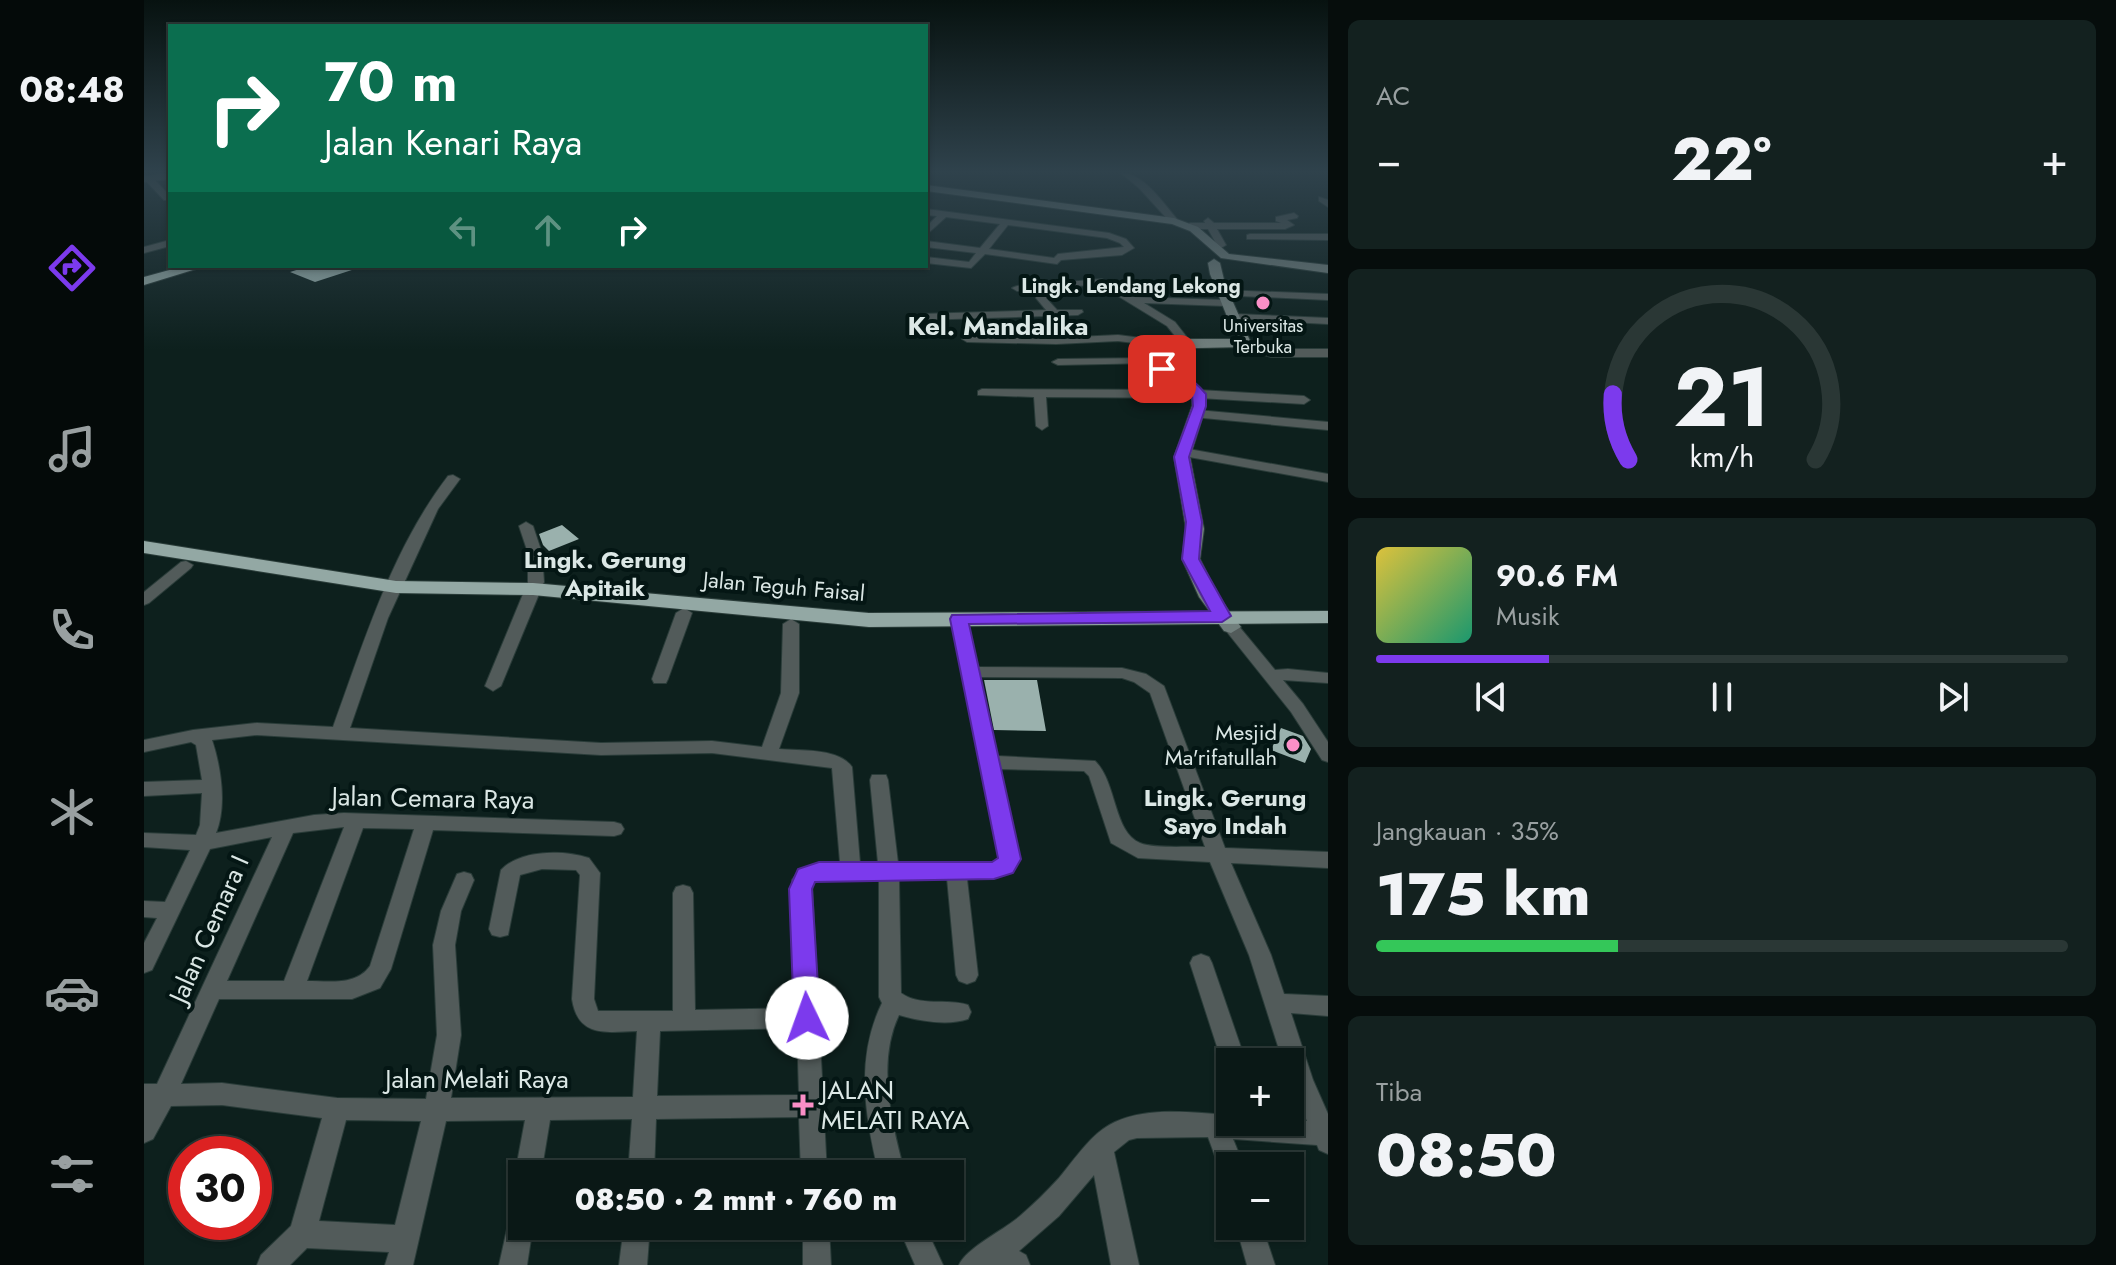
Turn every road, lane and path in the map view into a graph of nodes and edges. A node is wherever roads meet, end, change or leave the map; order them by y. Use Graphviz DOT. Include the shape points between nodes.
graph roads {
  1 [pos="998,232"];
  2 [pos="1069,232"];
  3 [pos="1190,232"];
  4 [pos="1197,232"];
  5 [pos="1200,232"];
  6 [pos="1263,232"];
  7 [pos="168,233"];
  8 [pos="1201,236"];
  9 [pos="1328,237"];
  10 [pos="144,239"];
  11 [pos="168,244"];
  12 [pos="928,244"];
  13 [pos="1219,244"];
  14 [pos="144,250"];
  15 [pos="981,252"];
  16 [pos="1059,255"];
  17 [pos="928,260"];
  18 [pos="192,268"];
  19 [pos="1328,271"];
  20 [pos="144,281"];
  21 [pos="1073,281"];
  22 [pos="1017,288"];
  23 [pos="1046,288"];
  24 [pos="1328,297"];
  25 [pos="1128,300"];
  26 [pos="1046,304"];
  27 [pos="1228,304"];
  28 [pos="976,308"];
  29 [pos="1078,312"];
  30 [pos="1055,313"];
  31 [pos="920,317"];
  32 [pos="1328,321"];
  33 [pos="967,339"];
  34 [pos="1158,343"];
  35 [pos="1243,344"];
  36 [pos="1188,345"];
  37 [pos="1328,353"];
  38 [pos="1149,361"];
  39 [pos="1058,362"];
  40 [pos="982,393"];
  41 [pos="1199,394"];
  42 [pos="1040,396"];
  43 [pos="1304,400"];
  44 [pos="1197,414"];
  45 [pos="1042,426"];
  46 [pos="1328,426"];
  47 [pos="1183,452"];
  48 [pos="1328,478"];
  49 [pos="453,479"];
  50 [pos="526,526"];
  51 [pos="144,547"];
  52 [pos="144,557"];
  53 [pos="186,565"];
  54 [pos="394,591"];
  55 [pos="532,594"];
  56 [pos="144,600"];
  57 [pos="684,613"];
  58 [pos="1328,617"];
  59 [pos="1226,622"];
  60 [pos="791,624"];
  61 [pos="960,624"];
  62 [pos="1328,627"];
  63 [pos="970,672"];
  64 [pos="1271,676"];
  65 [pos="1328,678"];
  66 [pos="660,679"];
  67 [pos="493,686"];
  68 [pos="339,735"];
  69 [pos="193,736"];
  70 [pos="144,746"];
  71 [pos="769,753"];
  72 [pos="1328,756"];
  73 [pos="989,762"];
  74 [pos="879,780"];
  75 [pos="212,786"];
  76 [pos="144,789"];
  77 [pos="356,820"];
  78 [pos="426,822"];
  79 [pos="286,828"];
  80 [pos="614,829"];
  81 [pos="144,840"];
  82 [pos="204,843"];
  83 [pos="1218,856"];
  84 [pos="1325,866"];
  85 [pos="851,870"];
  86 [pos="889,870"];
  87 [pos="956,871"];
  88 [pos="464,880"];
  89 [pos="683,893"];
  90 [pos="144,909"];
  91 [pos="171,910"];
  92 [pos="500,929"];
  93 [pos="1201,963"];
  94 [pos="144,964"];
  95 [pos="967,975"];
  96 [pos="213,990"];
  97 [pos="292,990"];
  98 [pos="894,1002"];
  99 [pos="1277,1003"];
  100 [pos="1328,1006"];
  101 [pos="960,1012"];
  102 [pos="807,1018"];
  103 [pos="684,1019"];
  104 [pos="649,1021"];
  105 [pos="1229,1048"];
  106 [pos="1288,1048"];
  107 [pos="1304,1094"];
  108 [pos="154,1096"];
  109 [pos="812,1106"];
  110 [pos="540,1108"];
  111 [pos="337,1109"];
  112 [pos="646,1109"];
  113 [pos="436,1110"];
  114 [pos="1216,1128"];
  115 [pos="144,1131"];
  116 [pos="1304,1135"];
  117 [pos="1327,1137"];
  118 [pos="1101,1148"];
  119 [pos="531,1160"];
  120 [pos="642,1160"];
  121 [pos="814,1160"];
  122 [pos="889,1160"];
  123 [pos="406,1239"];
  124 [pos="517,1240"];
  125 [pos="636,1240"];
  126 [pos="816,1240"];
  127 [pos="917,1240"];
  128 [pos="1253,1240"];
  129 [pos="298,1248"];
  130 [pos="996,1261"];
  131 [pos="271,1265"];
  132 [pos="399,1265"];
  133 [pos="513,1265"];
  134 [pos="633,1265"];
  135 [pos="817,1265"];
  136 [pos="929,1265"];
  137 [pos="1125,1265"];
  138 [pos="1261,1265"];
  1 -- 15 [label="street"];
  2 -- 16 [label="street" via="1065,241 1109,236 1129,250"];
  3 -- 13 [label="main road"];
  4 -- 8 [label="main road"];
  5 -- 13 [label="street"];
  6 -- 13 [label="street"];
  7 -- 10 [label="street"];
  8 -- 13 [label="main road"];
  8 -- 13 [label="street"];
  9 -- 13 [label="street"];
  11 -- 14 [label="street"];
  12 -- 15 [label="street"];
  13 -- 19 [label="main road"];
  13 -- 27 [label="main road"];
  15 -- 16 [label="street"];
  15 -- 17 [label="street" via="969,265"];
  16 -- 21 [label="street" via="1056,271"];
  18 -- 20 [label="highway"];
  22 -- 23 [label="street"];
  23 -- 25 [label="street" via="1100,282"];
  23 -- 26 [label="street" via="1040,296"];
  24 -- 27 [label="street"];
  25 -- 27 [label="street"];
  25 -- 36 [label="street" via="1171,324"];
  26 -- 28 [label="street"];
  26 -- 30 [label="street"];
  27 -- 32 [label="street"];
  27 -- 35 [label="main road"];
  29 -- 30 [label="street"];
  30 -- 31 [label="street"];
  33 -- 34 [label="street" via="1120,338"];
  34 -- 36 [label="main road"];
  34 -- 38 [label="main road" via="1145,347"];
  35 -- 36 [label="main road"];
  35 -- 37 [label="street" via="1271,353"];
  38 -- 39 [label="street"];
  38 -- 41 [label="main road"];
  40 -- 42 [label="street"];
  41 -- 42 [label="street"];
  41 -- 43 [label="street"];
  41 -- 44 [label="main road"];
  42 -- 45 [label="street"];
  44 -- 46 [label="street"];
  44 -- 47 [label="main road"];
  47 -- 48 [label="street"];
  47 -- 59 [label="main road" via="1195,529 1192,563"];
  49 -- 54 [label="street" via="431,508"];
  50 -- 55 [label="street" via="535,553"];
  51 -- 54 [label="highway, Jalan Teguh Faisal"];
  52 -- 53 [label="highway, Jalan Teguh Faisal"];
  53 -- 54 [label="highway, Jalan Teguh Faisal"];
  53 -- 56 [label="street"];
  54 -- 55 [label="highway, Jalan Teguh Faisal"];
  54 -- 68 [label="street"];
  55 -- 57 [label="highway, Jalan Teguh Faisal"];
  55 -- 61 [label="highway, Jalan Teguh Faisal"];
  55 -- 67 [label="street"];
  57 -- 60 [label="highway, Jalan Teguh Faisal"];
  57 -- 66 [label="street"];
  58 -- 59 [label="highway, Jalan Teguh Faisal"];
  59 -- 61 [label="highway, Jalan Teguh Faisal"];
  59 -- 62 [label="highway, Jalan Teguh Faisal"];
  59 -- 64 [label="street"];
  60 -- 61 [label="highway, Jalan Teguh Faisal"];
  60 -- 71 [label="street" via="790,693"];
  61 -- 63 [label="street"];
  63 -- 73 [label="street"];
  63 -- 83 [label="street" via="1116,673 1150,683 1161,694"];
  64 -- 65 [label="street"];
  64 -- 72 [label="street"];
  68 -- 69 [label="street" via="245,729"];
  68 -- 71 [label="street"];
  69 -- 70 [label="street"];
  69 -- 75 [label="street" via="204,743"];
  71 -- 85 [label="street" via="842,765"];
  73 -- 83 [label="street" via="1089,765 1098,775 1118,838 1127,846 1149,853"];
  73 -- 87 [label="street" via="1010,859 998,870"];
  74 -- 86 [label="street"];
  75 -- 76 [label="street"];
  75 -- 82 [label="street" via="213,814"];
  77 -- 78 [label="street, Jalan Cemara Raya"];
  77 -- 79 [label="street, Jalan Cemara Raya"];
  77 -- 97 [label="street"];
  78 -- 80 [label="street, Jalan Cemara Raya"];
  78 -- 97 [label="street" via="378,974 356,990"];
  79 -- 82 [label="street, Jalan Cemara Raya"];
  79 -- 96 [label="street, Jalan Cemara I"];
  81 -- 82 [label="street, Jalan Cemara Raya"];
  82 -- 91 [label="street"];
  83 -- 84 [label="street"];
  83 -- 99 [label="street"];
  85 -- 86 [label="street"];
  85 -- 102 [label="street" via="815,871 801,883"];
  86 -- 87 [label="street"];
  86 -- 98 [label="street"];
  87 -- 95 [label="street"];
  88 -- 113 [label="street" via="444,945 449,1035"];
  89 -- 103 [label="street"];
  90 -- 91 [label="street"];
  91 -- 94 [label="street"];
  92 -- 104 [label="street" via="512,869 577,862 587,866 584,1013 599,1021"];
  93 -- 105 [label="street"];
  96 -- 97 [label="street"];
  96 -- 108 [label="street, Jalan Cemara I"];
  98 -- 101 [label="street" via="905,1008"];
  98 -- 122 [label="street" via="882,1024 877,1074"];
  99 -- 100 [label="street"];
  99 -- 106 [label="street"];
  102 -- 103 [label="street"];
  102 -- 109 [label="street"];
  103 -- 104 [label="street"];
  104 -- 112 [label="street"];
  107 -- 117 [label="street"];
  108 -- 111 [label="street, Jalan Melati Raya" via="222,1094"];
  108 -- 115 [label="street, Jalan Cemara I"];
  109 -- 112 [label="street, Jalan Melati Raya"];
  109 -- 121 [label="street"];
  110 -- 112 [label="street, Jalan Melati Raya"];
  110 -- 113 [label="street, Jalan Melati Raya"];
  110 -- 119 [label="street"];
  111 -- 113 [label="street, Jalan Melati Raya"];
  111 -- 129 [label="street"];
  112 -- 120 [label="street"];
  113 -- 123 [label="street"];
  114 -- 118 [label="street" via="1165,1123 1132,1127"];
  116 -- 117 [label="street"];
  118 -- 130 [label="street"];
  118 -- 137 [label="street"];
  123 -- 129 [label="street"];
  123 -- 132 [label="street"];
  124 -- 133 [label="street"];
  125 -- 134 [label="street"];
  126 -- 135 [label="street"];
  127 -- 136 [label="street"];
  128 -- 138 [label="street"];
  129 -- 131 [label="street"];
}
